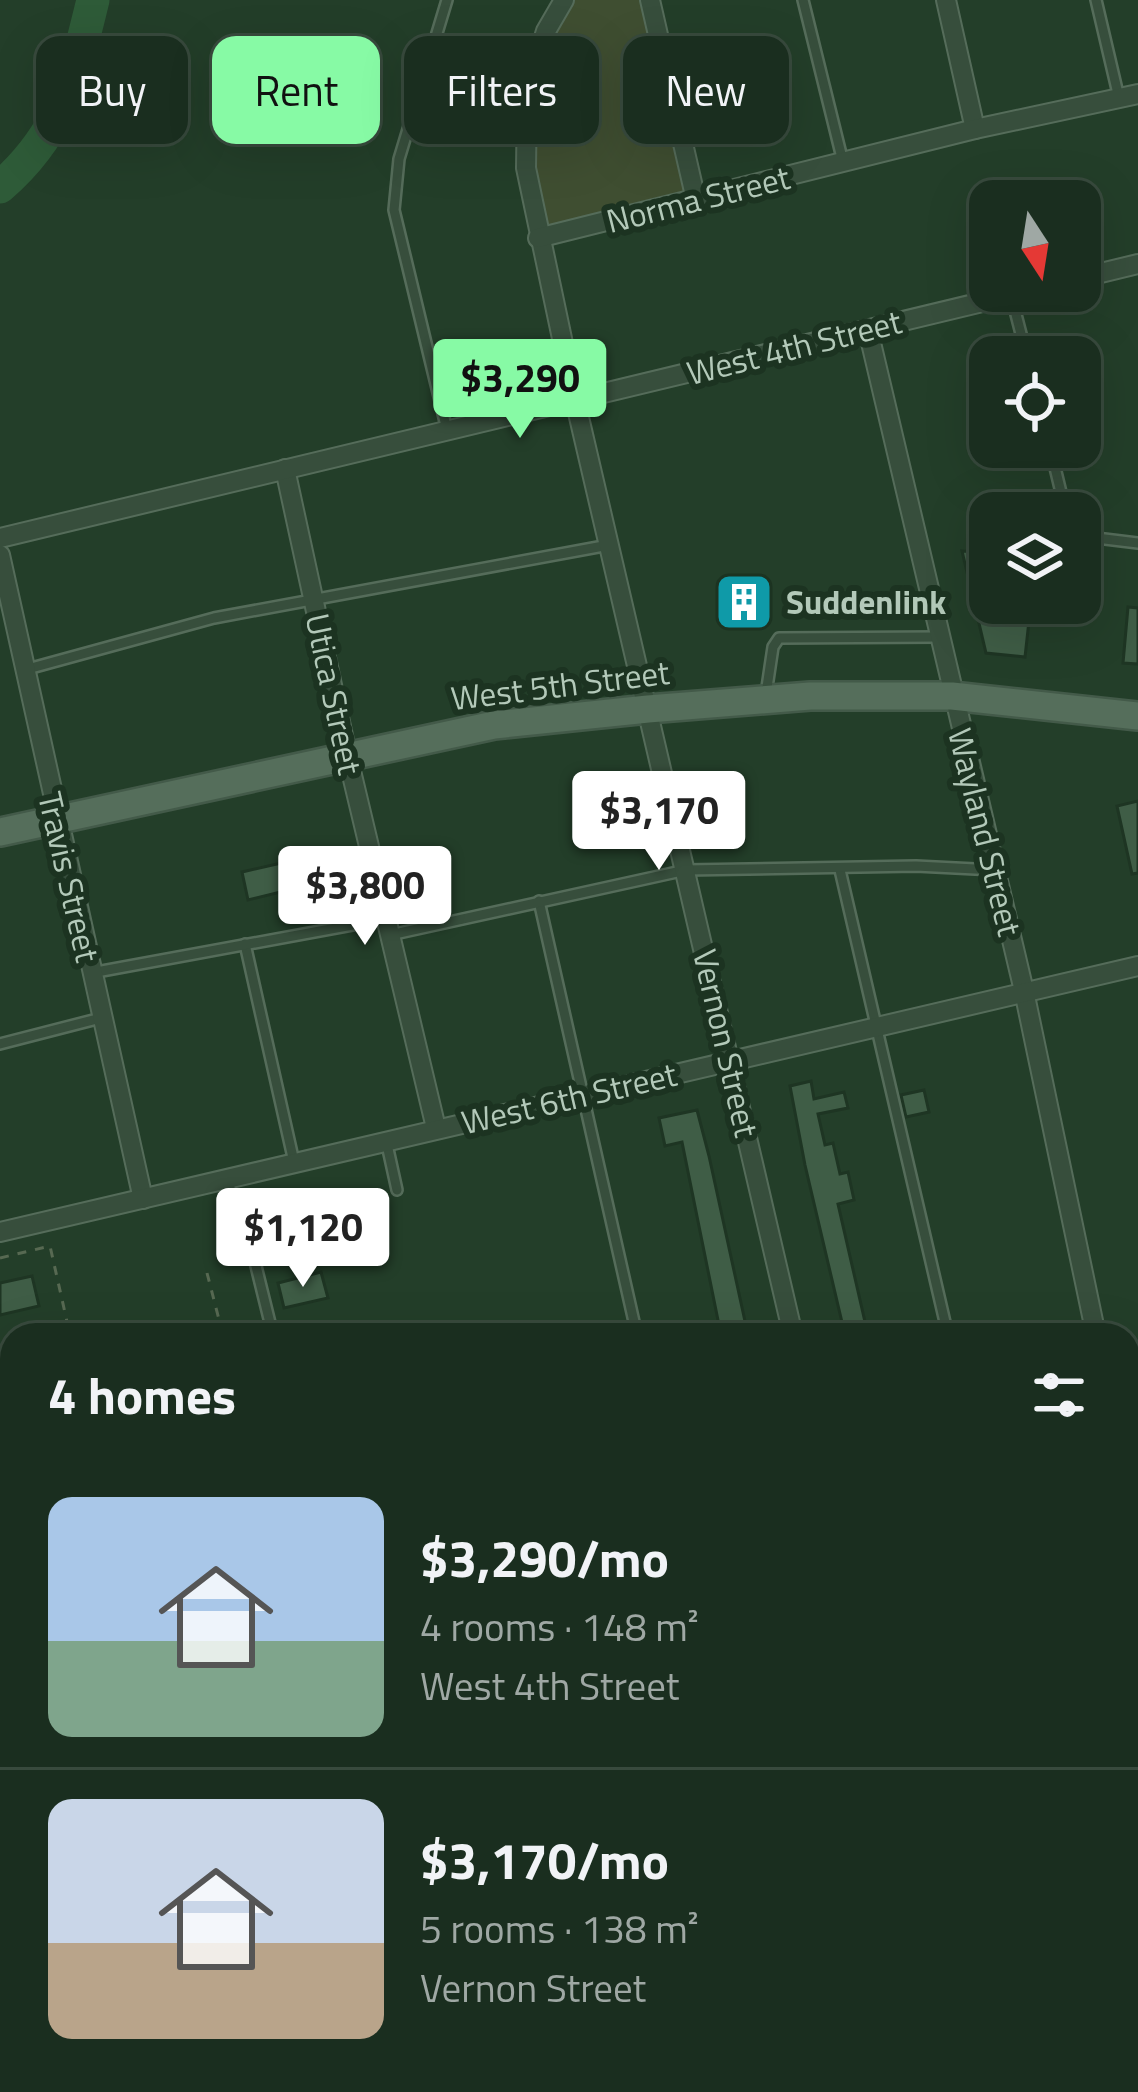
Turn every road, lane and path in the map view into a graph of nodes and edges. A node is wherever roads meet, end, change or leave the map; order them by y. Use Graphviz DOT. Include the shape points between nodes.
graph roads {
  1 [pos="447,0"];
  2 [pos="564,0"];
  3 [pos="650,0"];
  4 [pos="803,0"];
  5 [pos="946,0"];
  6 [pos="1096,0"];
  7 [pos="1128,96"];
  8 [pos="975,129"];
  9 [pos="843,162"];
  10 [pos="696,200"];
  11 [pos="538,238"];
  12 [pos="1138,264"];
  13 [pos="1101,273"];
  14 [pos="969,305"];
  15 [pos="868,330"];
  16 [pos="574,400"];
  17 [pos="447,430"];
  18 [pos="285,469"];
  19 [pos="0,538"];
  20 [pos="1101,538"];
  21 [pos="1138,542"];
  22 [pos="609,545"];
  23 [pos="0,555"];
  24 [pos="314,598"];
  25 [pos="938,637"];
  26 [pos="24,670"];
  27 [pos="952,696"];
  28 [pos="765,700"];
  29 [pos="648,709"];
  30 [pos="1138,716"];
  31 [pos="346,754"];
  32 [pos="55,819"];
  33 [pos="0,832"];
  34 [pos="686,870"];
  35 [pos="840,870"];
  36 [pos="994,870"];
  37 [pos="539,901"];
  38 [pos="388,927"];
  39 [pos="245,944"];
  40 [pos="1138,966"];
  41 [pos="91,973"];
  42 [pos="1024,992"];
  43 [pos="101,1018"];
  44 [pos="877,1026"];
  45 [pos="0,1044"];
  46 [pos="731,1060"];
  47 [pos="580,1095"];
  48 [pos="436,1128"];
  49 [pos="386,1140"];
  50 [pos="294,1162"];
  51 [pos="228,1179"];
  52 [pos="397,1190"];
  53 [pos="142,1198"];
  54 [pos="237,1219"];
  55 [pos="0,1232"];
  56 [pos="0,1258"];
  57 [pos="255,1262"];
  58 [pos="207,1273"];
  59 [pos="67,1323"];
  60 [pos="220,1323"];
  61 [pos="270,1323"];
  62 [pos="634,1323"];
  63 [pos="790,1323"];
  64 [pos="945,1323"];
  65 [pos="1093,1323"];
  1 -- 17 [label="lane" via="399,159 394,210"];
  2 -- 11 [label="street, Vernon Street" via="527,92 526,168"];
  3 -- 10 [label="street"];
  4 -- 9 [label="lane"];
  5 -- 8 [label="street"];
  6 -- 7 [label="lane"];
  7 -- 8 [label="street, Norma Street"];
  8 -- 9 [label="street, Norma Street"];
  9 -- 10 [label="street, Norma Street"];
  10 -- 11 [label="street, Norma Street"];
  11 -- 16 [label="street, Vernon Street"];
  12 -- 13 [label="street"];
  14 -- 15 [label="street, West 4th Street"];
  15 -- 16 [label="street, West 4th Street"];
  15 -- 25 [label="street, Wayland Street"];
  16 -- 17 [label="street, West 4th Street"];
  16 -- 22 [label="street, Vernon Street"];
  17 -- 18 [label="street, West 4th Street"];
  18 -- 19 [label="street, West 4th Street"];
  18 -- 24 [label="street, Utica Street"];
  20 -- 21 [label="lane"];
  22 -- 24 [label="lane"];
  22 -- 29 [label="street, Vernon Street"];
  23 -- 26 [label="street, Travis Street"];
  24 -- 26 [label="lane"];
  24 -- 31 [label="street, Utica Street"];
  25 -- 27 [label="street, Wayland Street"];
  25 -- 28 [label="lane" via="779,638"];
  26 -- 32 [label="street, Travis Street"];
  27 -- 28 [label="main road, West 5th Street"];
  27 -- 30 [label="main road, West 5th Street"];
  27 -- 36 [label="street, Wayland Street"];
  28 -- 29 [label="main road, West 5th Street"];
  29 -- 31 [label="main road, West 5th Street" via="494,725"];
  29 -- 34 [label="street, Vernon Street"];
  31 -- 32 [label="main road, West 5th Street"];
  31 -- 38 [label="street, Utica Street"];
  32 -- 33 [label="main road, West 5th Street"];
  32 -- 41 [label="street, Travis Street"];
  34 -- 35 [label="lane"];
  34 -- 37 [label="lane"];
  34 -- 46 [label="street, Vernon Street"];
  35 -- 36 [label="lane"];
  35 -- 44 [label="lane"];
  36 -- 42 [label="street, Wayland Street"];
  37 -- 38 [label="lane"];
  37 -- 47 [label="lane"];
  38 -- 39 [label="lane"];
  38 -- 48 [label="street, Utica Street"];
  39 -- 41 [label="lane"];
  39 -- 50 [label="lane"];
  40 -- 42 [label="street, West 6th Street"];
  41 -- 43 [label="street, Travis Street"];
  42 -- 44 [label="street, West 6th Street"];
  42 -- 65 [label="street, Wayland Street"];
  43 -- 45 [label="lane"];
  43 -- 53 [label="street, Travis Street"];
  44 -- 46 [label="street, West 6th Street"];
  44 -- 64 [label="lane"];
  46 -- 47 [label="street, West 6th Street"];
  46 -- 63 [label="street, Vernon Street"];
  47 -- 48 [label="street, West 6th Street"];
  47 -- 62 [label="lane"];
  48 -- 49 [label="street, West 6th Street"];
  49 -- 50 [label="street, West 6th Street"];
  49 -- 52 [label="lane"];
  50 -- 51 [label="street, West 6th Street"];
  51 -- 53 [label="street, West 6th Street"];
  51 -- 54 [label="lane"];
  53 -- 55 [label="street, West 6th Street"];
  56 -- 59 [label="path" via="50,1246"];
  57 -- 61 [label="lane"];
  58 -- 60 [label="path"];
}
